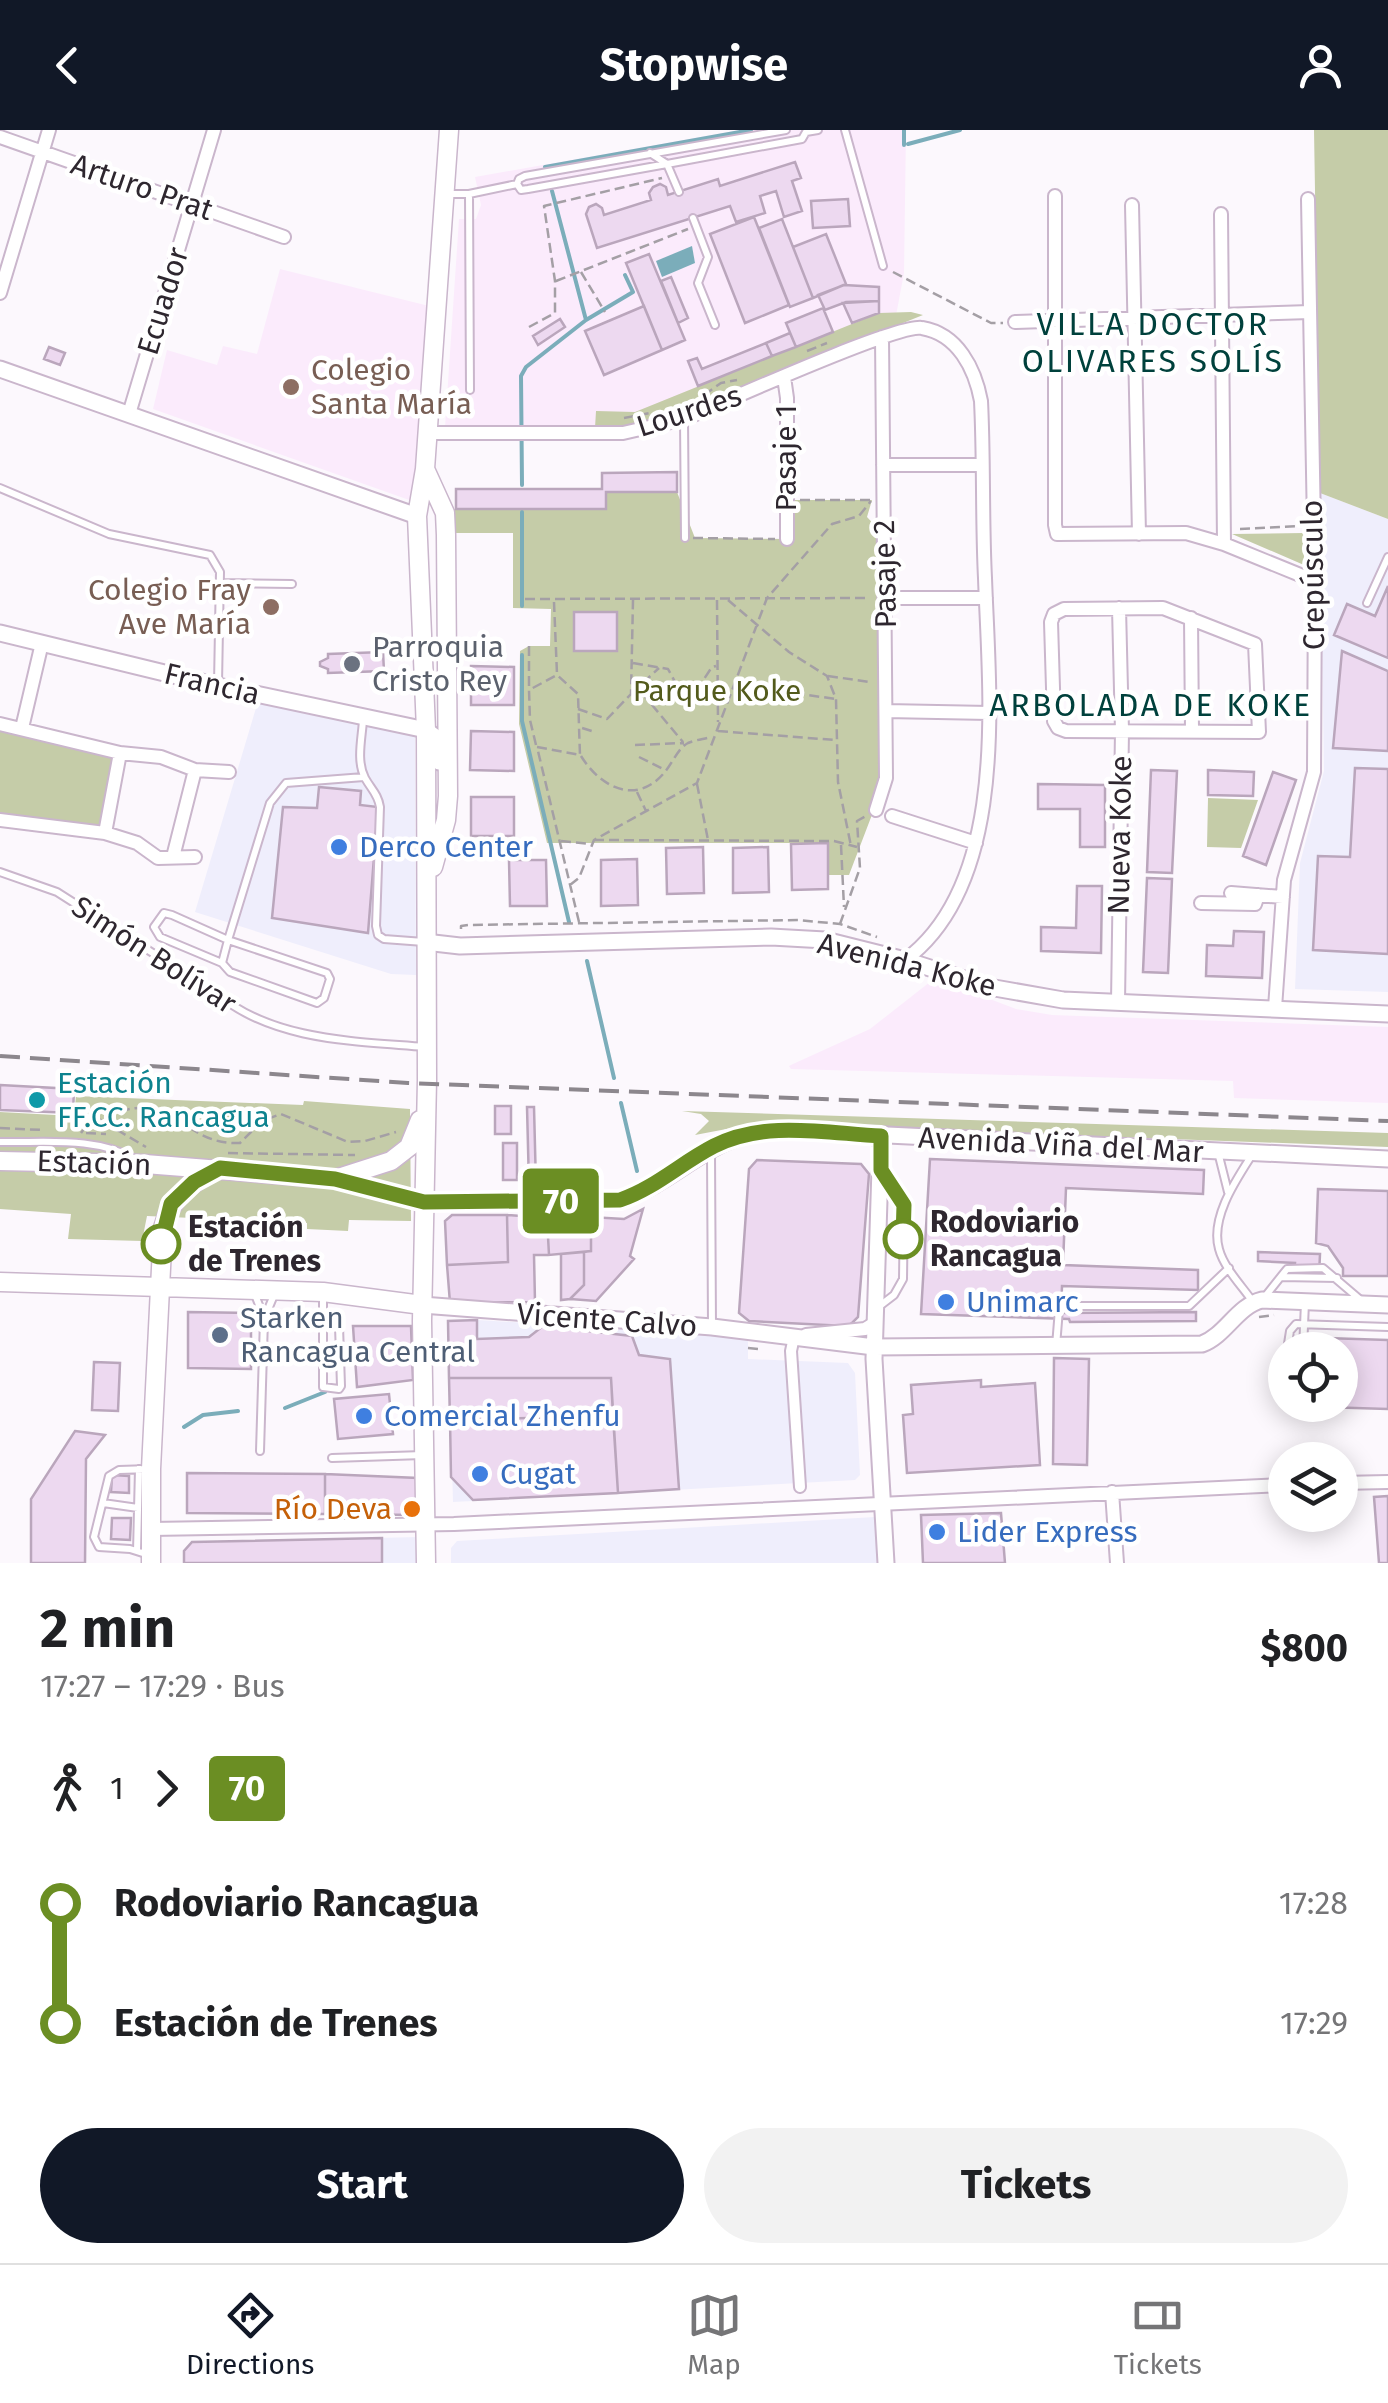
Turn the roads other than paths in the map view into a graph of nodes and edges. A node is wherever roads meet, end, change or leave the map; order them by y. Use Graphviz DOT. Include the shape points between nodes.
graph roads {
  1 [pos="49,130"];
  2 [pos="214,130"];
  3 [pos="449,130"];
  4 [pos="786,130"];
  5 [pos="818,130"];
  6 [pos="845,130"];
  7 [pos="806,131"];
  8 [pos="0,138"];
  9 [pos="42,152"];
  10 [pos="650,153"];
  11 [pos="667,164"];
  12 [pos="517,184"];
  13 [pos="679,192"];
  14 [pos="443,194"];
  15 [pos="470,194"];
  16 [pos="1055,196"];
  17 [pos="1308,199"];
  18 [pos="192,205"];
  19 [pos="1132,205"];
  20 [pos="1220,214"];
  21 [pos="694,222"];
  22 [pos="284,237"];
  23 [pos="883,266"];
  24 [pos="0,293"];
  25 [pos="1310,312"];
  26 [pos="1222,316"];
  27 [pos="1134,318"];
  28 [pos="1055,321"];
  29 [pos="1015,322"];
  30 [pos="716,326"];
  31 [pos="882,337"];
  32 [pos="0,368"];
  33 [pos="784,377"];
  34 [pos="470,390"];
  35 [pos="129,414"];
  36 [pos="684,419"];
  37 [pos="426,433"];
  38 [pos="982,464"];
  39 [pos="883,465"];
  40 [pos="425,469"];
  41 [pos="0,488"];
  42 [pos="417,516"];
  43 [pos="1139,534"];
  44 [pos="1223,537"];
  45 [pos="685,538"];
  46 [pos="787,539"];
  47 [pos="1388,557"];
  48 [pos="1314,581"];
  49 [pos="220,582"];
  50 [pos="292,584"];
  51 [pos="886,598"];
  52 [pos="986,598"];
  53 [pos="1368,603"];
  54 [pos="1119,608"];
  55 [pos="1191,618"];
  56 [pos="0,632"];
  57 [pos="42,642"];
  58 [pos="218,686"];
  59 [pos="886,710"];
  60 [pos="988,712"];
  61 [pos="364,719"];
  62 [pos="0,724"];
  63 [pos="22,728"];
  64 [pos="426,730"];
  65 [pos="1122,731"];
  66 [pos="1192,731"];
  67 [pos="120,753"];
  68 [pos="195,770"];
  69 [pos="228,772"];
  70 [pos="364,776"];
  71 [pos="448,796"];
  72 [pos="876,810"];
  73 [pos="892,816"];
  74 [pos="0,820"];
  75 [pos="105,833"];
  76 [pos="976,843"];
  77 [pos="174,857"];
  78 [pos="195,857"];
  79 [pos="0,872"];
  80 [pos="1231,892"];
  81 [pos="1258,895"];
  82 [pos="426,897"];
  83 [pos="1283,897"];
  84 [pos="1201,903"];
  85 [pos="228,940"];
  86 [pos="426,942"];
  87 [pos="905,960"];
  88 [pos="222,963"];
  89 [pos="1118,1002"];
  90 [pos="1275,1008"];
  91 [pos="1388,1014"];
  92 [pos="427,1047"];
  93 [pos="427,1080"];
  94 [pos="881,1136"];
  95 [pos="0,1142"];
  96 [pos="710,1148"];
  97 [pos="1218,1152"];
  98 [pos="1253,1154"];
  99 [pos="149,1157"];
  100 [pos="1388,1159"];
  101 [pos="225,1160"];
  102 [pos="0,1161"];
  103 [pos="881,1170"];
  104 [pos="335,1179"];
  105 [pos="1228,1194"];
  106 [pos="424,1202"];
  107 [pos="1229,1268"];
  108 [pos="0,1282"];
  109 [pos="158,1288"];
  110 [pos="252,1290"];
  111 [pos="278,1291"];
  112 [pos="323,1292"];
  113 [pos="1257,1301"];
  114 [pos="1306,1301"];
  115 [pos="1363,1302"];
  116 [pos="422,1304"];
  117 [pos="1388,1304"];
  118 [pos="875,1316"];
  119 [pos="264,1319"];
  120 [pos="1305,1323"];
  121 [pos="323,1324"];
  122 [pos="1388,1327"];
  123 [pos="712,1328"];
  124 [pos="1291,1332"];
  125 [pos="1304,1332"];
  126 [pos="794,1337"];
  127 [pos="874,1346"];
  128 [pos="1056,1347"];
  129 [pos="260,1451"];
  130 [pos="424,1455"];
  131 [pos="332,1458"];
  132 [pos="145,1469"];
  133 [pos="1388,1482"];
  134 [pos="1358,1483"];
  135 [pos="800,1486"];
  136 [pos="1268,1487"];
  137 [pos="1112,1492"];
  138 [pos="881,1502"];
  139 [pos="102,1503"];
  140 [pos="138,1508"];
  141 [pos="426,1525"];
  142 [pos="151,1528"];
  143 [pos="146,1556"];
  144 [pos="426,1563"];
  145 [pos="886,1563"];
  146 [pos="1117,1563"];
  1 -- 9 [label="street"];
  2 -- 18 [label="street, Ecuador"];
  3 -- 14 [label="main road"];
  4 -- 10 [label="lane"];
  5 -- 7 [label="lane"];
  6 -- 23 [label="lane"];
  7 -- 11 [label="lane" via="802,139"];
  8 -- 9 [label="street, Arturo Prat"];
  9 -- 18 [label="street, Arturo Prat"];
  9 -- 24 [label="street"];
  10 -- 11 [label="lane"];
  10 -- 12 [label="lane" via="525,176"];
  11 -- 12 [label="lane" via="522,190"];
  11 -- 13 [label="lane"];
  12 -- 15 [label="lane"];
  14 -- 15 [label="lane"];
  14 -- 37 [label="main road"];
  15 -- 34 [label="lane"];
  16 -- 28 [label="street"];
  17 -- 25 [label="street, Crepúsculo"];
  18 -- 22 [label="street, Arturo Prat"];
  18 -- 35 [label="street, Ecuador"];
  19 -- 27 [label="street"];
  20 -- 26 [label="street"];
  21 -- 30 [label="lane" via="708,257 698,283"];
  25 -- 26 [label="street"];
  25 -- 48 [label="street, Crepúsculo"];
  26 -- 27 [label="street"];
  26 -- 44 [label="street"];
  27 -- 28 [label="street"];
  27 -- 43 [label="street"];
  28 -- 29 [label="street"];
  28 -- 43 [label="street" via="1058,534"];
  31 -- 33 [label="street, Lourdes"];
  31 -- 38 [label="street, Lourdes" via="919,326 947,337 964,356 978,386"];
  31 -- 39 [label="street, Pasaje 2"];
  32 -- 35 [label="street"];
  33 -- 36 [label="street, Lourdes"];
  33 -- 46 [label="street, Pasaje 1"];
  35 -- 42 [label="street"];
  36 -- 37 [label="street, Lourdes" via="623,432"];
  36 -- 45 [label="lane"];
  37 -- 40 [label="main road"];
  38 -- 39 [label="street"];
  38 -- 52 [label="street"];
  39 -- 51 [label="street, Pasaje 2" via="878,500"];
  40 -- 42 [label="main road"];
  40 -- 71 [label="main road" via="445,514"];
  41 -- 49 [label="lane" via="123,538 203,551 216,562"];
  42 -- 64 [label="main road"];
  43 -- 44 [label="street"];
  44 -- 48 [label="street"];
  47 -- 53 [label="lane"];
  48 -- 83 [label="street, Crepúsculo" via="1314,772"];
  49 -- 50 [label="lane"];
  49 -- 58 [label="lane"];
  51 -- 52 [label="street"];
  51 -- 59 [label="street, Pasaje 2"];
  52 -- 60 [label="street"];
  54 -- 55 [label="street" via="1163,608"];
  54 -- 65 [label="street, Nueva Koke"];
  54 -- 65 [label="street" via="1054,614 1052,642 1058,728"];
  55 -- 66 [label="street"];
  55 -- 66 [label="street" via="1256,644 1261,727 1255,734"];
  56 -- 57 [label="street, Francia"];
  57 -- 58 [label="street, Francia"];
  57 -- 63 [label="street"];
  58 -- 61 [label="street, Francia"];
  59 -- 60 [label="street"];
  59 -- 72 [label="street, Pasaje 2" via="886,778"];
  60 -- 76 [label="street" via="985,802"];
  61 -- 64 [label="street, Francia"];
  61 -- 70 [label="lane"];
  62 -- 63 [label="street"];
  63 -- 67 [label="street"];
  64 -- 71 [label="street" via="438,739"];
  64 -- 82 [label="main road"];
  65 -- 66 [label="street"];
  65 -- 89 [label="street, Nueva Koke"];
  67 -- 68 [label="street" via="161,757"];
  67 -- 75 [label="street"];
  68 -- 69 [label="street"];
  68 -- 77 [label="street"];
  70 -- 85 [label="lane" via="280,787"];
  70 -- 86 [label="lane" via="380,807 378,935"];
  71 -- 82 [label="main road"];
  73 -- 76 [label="street"];
  74 -- 75 [label="street"];
  75 -- 77 [label="street" via="158,858"];
  76 -- 87 [label="street" via="946,911"];
  77 -- 78 [label="street"];
  79 -- 92 [label="lane, Simón Bolívar" via="57,892 240,1012 336,1042"];
  80 -- 81 [label="street"];
  81 -- 83 [label="street"];
  81 -- 84 [label="street" via="1255,904"];
  82 -- 86 [label="main road"];
  83 -- 90 [label="street, Crepúsculo"];
  85 -- 88 [label="lane"];
  85 -- 88 [label="lane" via="164,913 154,928 160,937"];
  85 -- 88 [label="lane" via="330,978 317,1003 230,972"];
  86 -- 87 [label="street, Avenida Koke" via="771,936 826,940"];
  86 -- 92 [label="main road"];
  87 -- 89 [label="street, Avenida Koke" via="989,987"];
  89 -- 90 [label="street, Avenida Koke"];
  90 -- 91 [label="street, Avenida Koke"];
  92 -- 93 [label="main road"];
  93 -- 104 [label="main road, Estación" via="409,1147 368,1171"];
  93 -- 106 [label="main road"];
  94 -- 96 [label="street, Avenida Viña del Mar" via="757,1131"];
  94 -- 97 [label="street, Avenida Viña del Mar"];
  94 -- 103 [label="street"];
  95 -- 99 [label="lane" via="79,1144"];
  96 -- 106 [label="street, Avenida Viña del Mar" via="620,1200 464,1196"];
  96 -- 123 [label="lane"];
  97 -- 98 [label="street, Avenida Viña del Mar"];
  97 -- 105 [label="lane"];
  98 -- 100 [label="street, Avenida Viña del Mar"];
  98 -- 105 [label="lane"];
  99 -- 101 [label="main road, Estación"];
  99 -- 102 [label="main road, Estación"];
  101 -- 104 [label="main road, Estación"];
  101 -- 109 [label="main road" via="171,1204"];
  103 -- 118 [label="street"];
  103 -- 118 [label="lane" via="904,1205 902,1279"];
  104 -- 106 [label="street, Avenida Viña del Mar"];
  105 -- 107 [label="lane" via="1217,1239"];
  106 -- 116 [label="main road"];
  107 -- 113 [label="lane"];
  107 -- 128 [label="lane" via="1189,1306 1062,1306"];
  108 -- 109 [label="main road, Vicente Calvo"];
  109 -- 110 [label="main road, Vicente Calvo"];
  109 -- 132 [label="main road"];
  110 -- 111 [label="main road, Vicente Calvo"];
  110 -- 119 [label="lane"];
  111 -- 112 [label="main road, Vicente Calvo"];
  111 -- 119 [label="lane"];
  112 -- 116 [label="main road, Vicente Calvo"];
  112 -- 121 [label="lane"];
  113 -- 114 [label="street"];
  113 -- 115 [label="lane" via="1280,1277 1337,1278"];
  113 -- 128 [label="street, Vicente Calvo" via="1202,1344"];
  114 -- 115 [label="street"];
  114 -- 120 [label="lane"];
  115 -- 117 [label="street"];
  116 -- 123 [label="street, Vicente Calvo"];
  116 -- 130 [label="main road"];
  118 -- 126 [label="street, Vicente Calvo" via="865,1329"];
  118 -- 127 [label="street"];
  119 -- 129 [label="lane"];
  120 -- 122 [label="lane"];
  120 -- 124 [label="lane"];
  120 -- 125 [label="lane"];
  121 -- 121 [label="lane" via="339,1326 339,1389 323,1387"];
  123 -- 126 [label="street, Vicente Calvo"];
  126 -- 127 [label="street, Vicente Calvo"];
  126 -- 135 [label="street"];
  127 -- 128 [label="street, Vicente Calvo"];
  127 -- 138 [label="street"];
  130 -- 131 [label="lane"];
  130 -- 141 [label="main road"];
  132 -- 139 [label="lane" via="114,1472"];
  132 -- 140 [label="lane"];
  132 -- 142 [label="main road"];
  133 -- 134 [label="street"];
  136 -- 137 [label="street"];
  137 -- 138 [label="street"];
  137 -- 146 [label="street"];
  138 -- 141 [label="street"];
  138 -- 145 [label="street"];
  139 -- 140 [label="lane"];
  139 -- 143 [label="lane" via="94,1538 99,1547"];
  140 -- 143 [label="lane"];
  141 -- 142 [label="street"];
  141 -- 144 [label="main road"];
  142 -- 143 [label="main road"];
}
